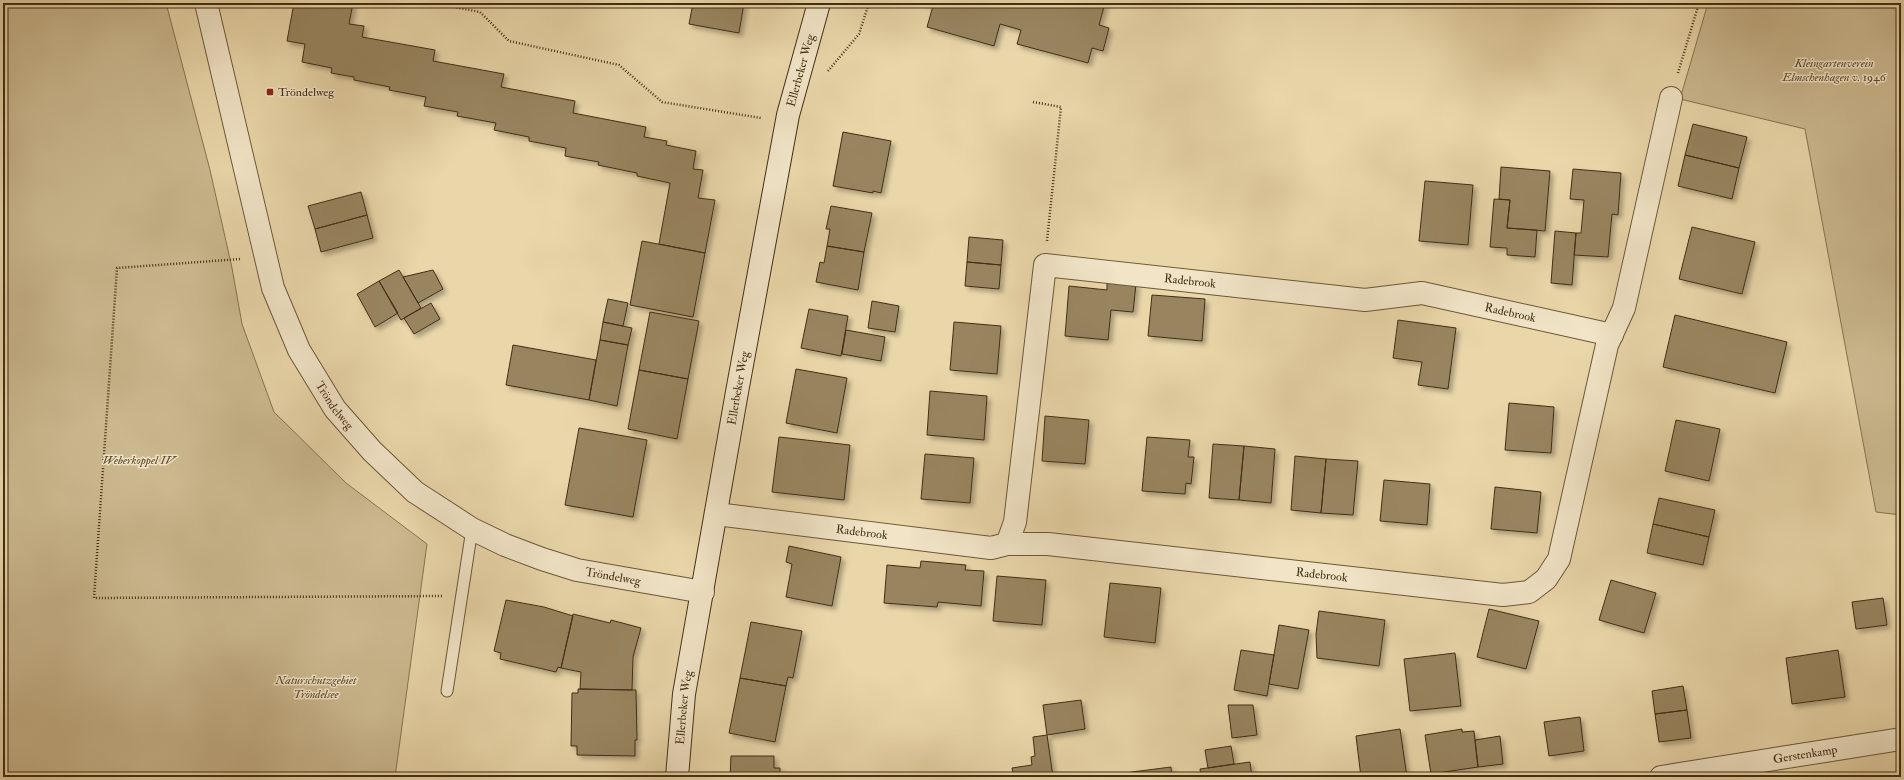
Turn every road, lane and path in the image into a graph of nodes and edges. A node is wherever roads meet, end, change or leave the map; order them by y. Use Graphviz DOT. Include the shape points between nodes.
graph roads {
  1 [pos="206,3"];
  2 [pos="433,3"];
  3 [pos="819,3"];
  4 [pos="869,3"];
  5 [pos="1699,3"];
  6 [pos="826,73"];
  7 [pos="1671,98"];
  8 [pos="1033,102"];
  9 [pos="787,124"];
  10 [pos="266,257"];
  11 [pos="1045,265"];
  12 [pos="1612,335"];
  13 [pos="716,514"];
  14 [pos="472,529"];
  15 [pos="1007,544"];
  16 [pos="703,592"];
  17 [pos="461,596"];
  18 [pos="447,691"];
  19 [pos="1901,739"];
  20 [pos="677,777"];
  21 [pos="1661,777"];
  1 -- 10 [label="street, Tröndelweg"];
  2 -- 9 [label="path" via="480,12 509,42 619,65 662,102 750,115"];
  3 -- 9 [label="street, Ellerbeker Weg"];
  4 -- 6 [label="path" via="859,34"];
  5 -- 7 [label="path"];
  7 -- 12 [label="street, Radebrook" via="1624,308"];
  8 -- 11 [label="path" via="1061,107"];
  9 -- 13 [label="street, Ellerbeker Weg"];
  10 -- 14 [label="street, Tröndelweg" via="273,288 299,350 335,409 372,451 415,492"];
  10 -- 17 [label="path" via="117,268 94,598"];
  11 -- 12 [label="street, Radebrook" via="1365,300 1422,293"];
  11 -- 15 [label="street" via="1015,522"];
  12 -- 15 [label="street, Radebrook" via="1607,345 1559,559 1546,579 1529,592 1503,595 1048,544"];
  13 -- 15 [label="street, Radebrook" via="990,548"];
  13 -- 16 [label="street, Ellerbeker Weg"];
  14 -- 16 [label="street, Tröndelweg" via="505,545 578,570"];
  14 -- 17 [label="lane"];
  16 -- 20 [label="street, Ellerbeker Weg" via="684,694"];
  17 -- 18 [label="lane"];
  19 -- 21 [label="street, Gerstenkamp"];
}
